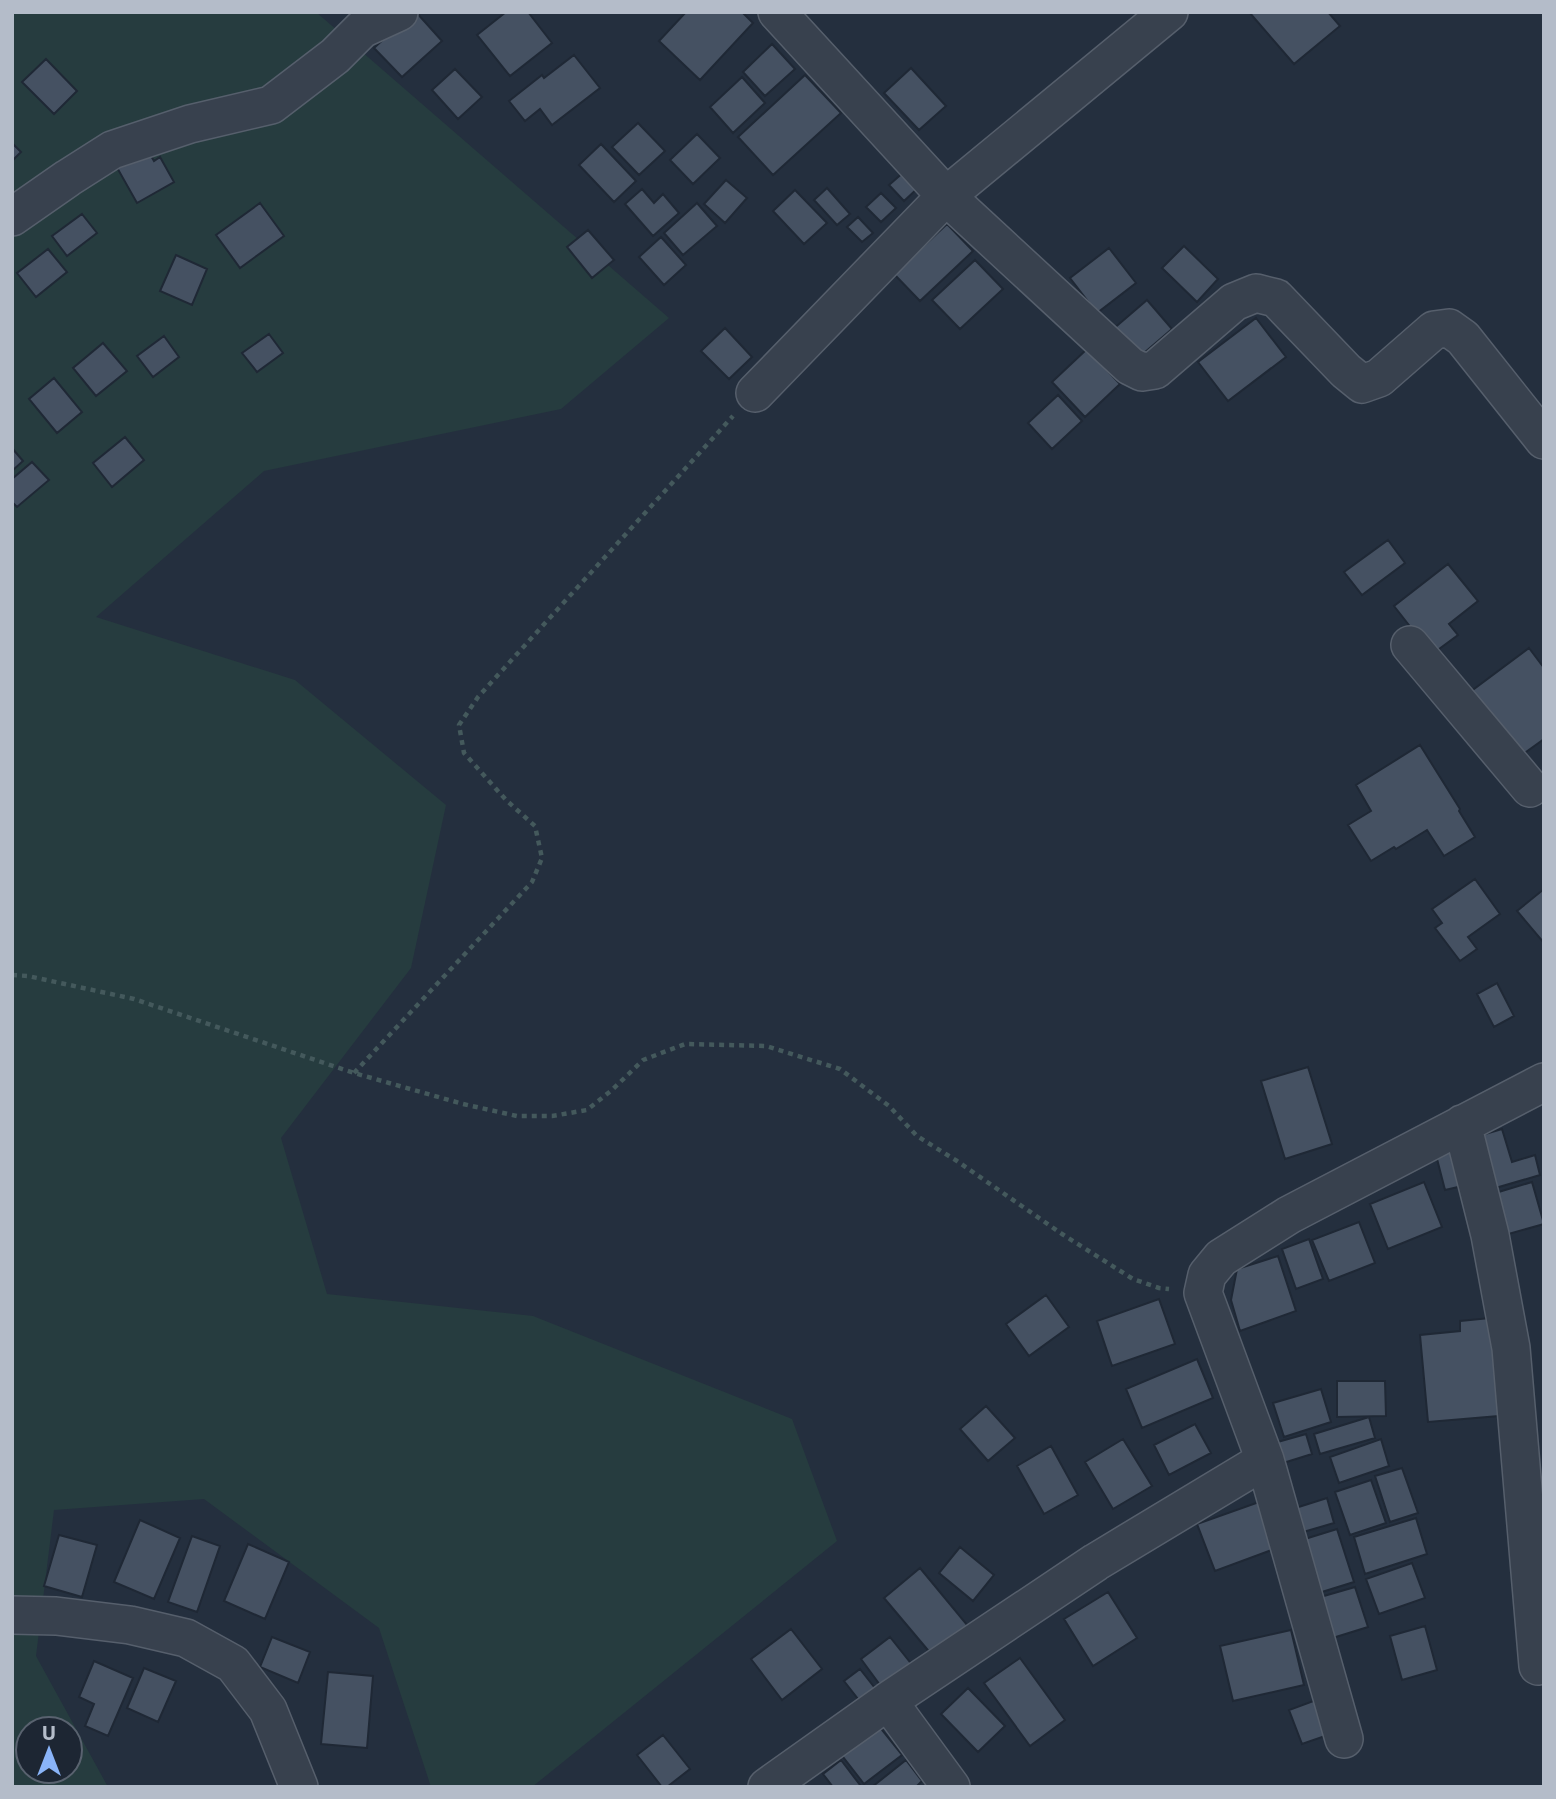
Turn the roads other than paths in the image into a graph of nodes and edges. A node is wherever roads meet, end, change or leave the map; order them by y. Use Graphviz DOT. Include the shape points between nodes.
graph roads {
  1 [pos="399,12"];
  2 [pos="777,12"];
  3 [pos="1169,12"];
  4 [pos="946,196"];
  5 [pos="12,217"];
  6 [pos="755,393"];
  7 [pos="1544,440"];
  8 [pos="1410,645"];
  9 [pos="1539,790"];
  10 [pos="1544,1082"];
  11 [pos="1462,1124"];
  12 [pos="1265,1460"];
  13 [pos="12,1615"];
  14 [pos="1538,1666"];
  15 [pos="888,1702"];
  16 [pos="1344,1739"];
  17 [pos="299,1787"];
  18 [pos="767,1787"];
  19 [pos="951,1787"];
  1 -- 5 [label="street" via="362,29 271,105 190,124 112,150"];
  2 -- 4 [label="street"];
  3 -- 4 [label="street"];
  4 -- 6 [label="street"];
  4 -- 7 [label="street" via="1130,366 1142,372 1155,370 1234,302 1256,293 1276,298 1362,384 1379,378 1434,330 1450,328 1463,338"];
  8 -- 9 [label="street"];
  10 -- 11 [label="street"];
  11 -- 12 [label="street" via="1289,1215 1221,1258 1207,1275 1203,1293"];
  11 -- 14 [label="street" via="1490,1235 1511,1348"];
  12 -- 15 [label="street" via="1096,1562"];
  12 -- 16 [label="street"];
  13 -- 17 [label="street" via="130,1625 186,1638 233,1664 268,1710"];
  15 -- 18 [label="street"];
  15 -- 19 [label="street"];
}
